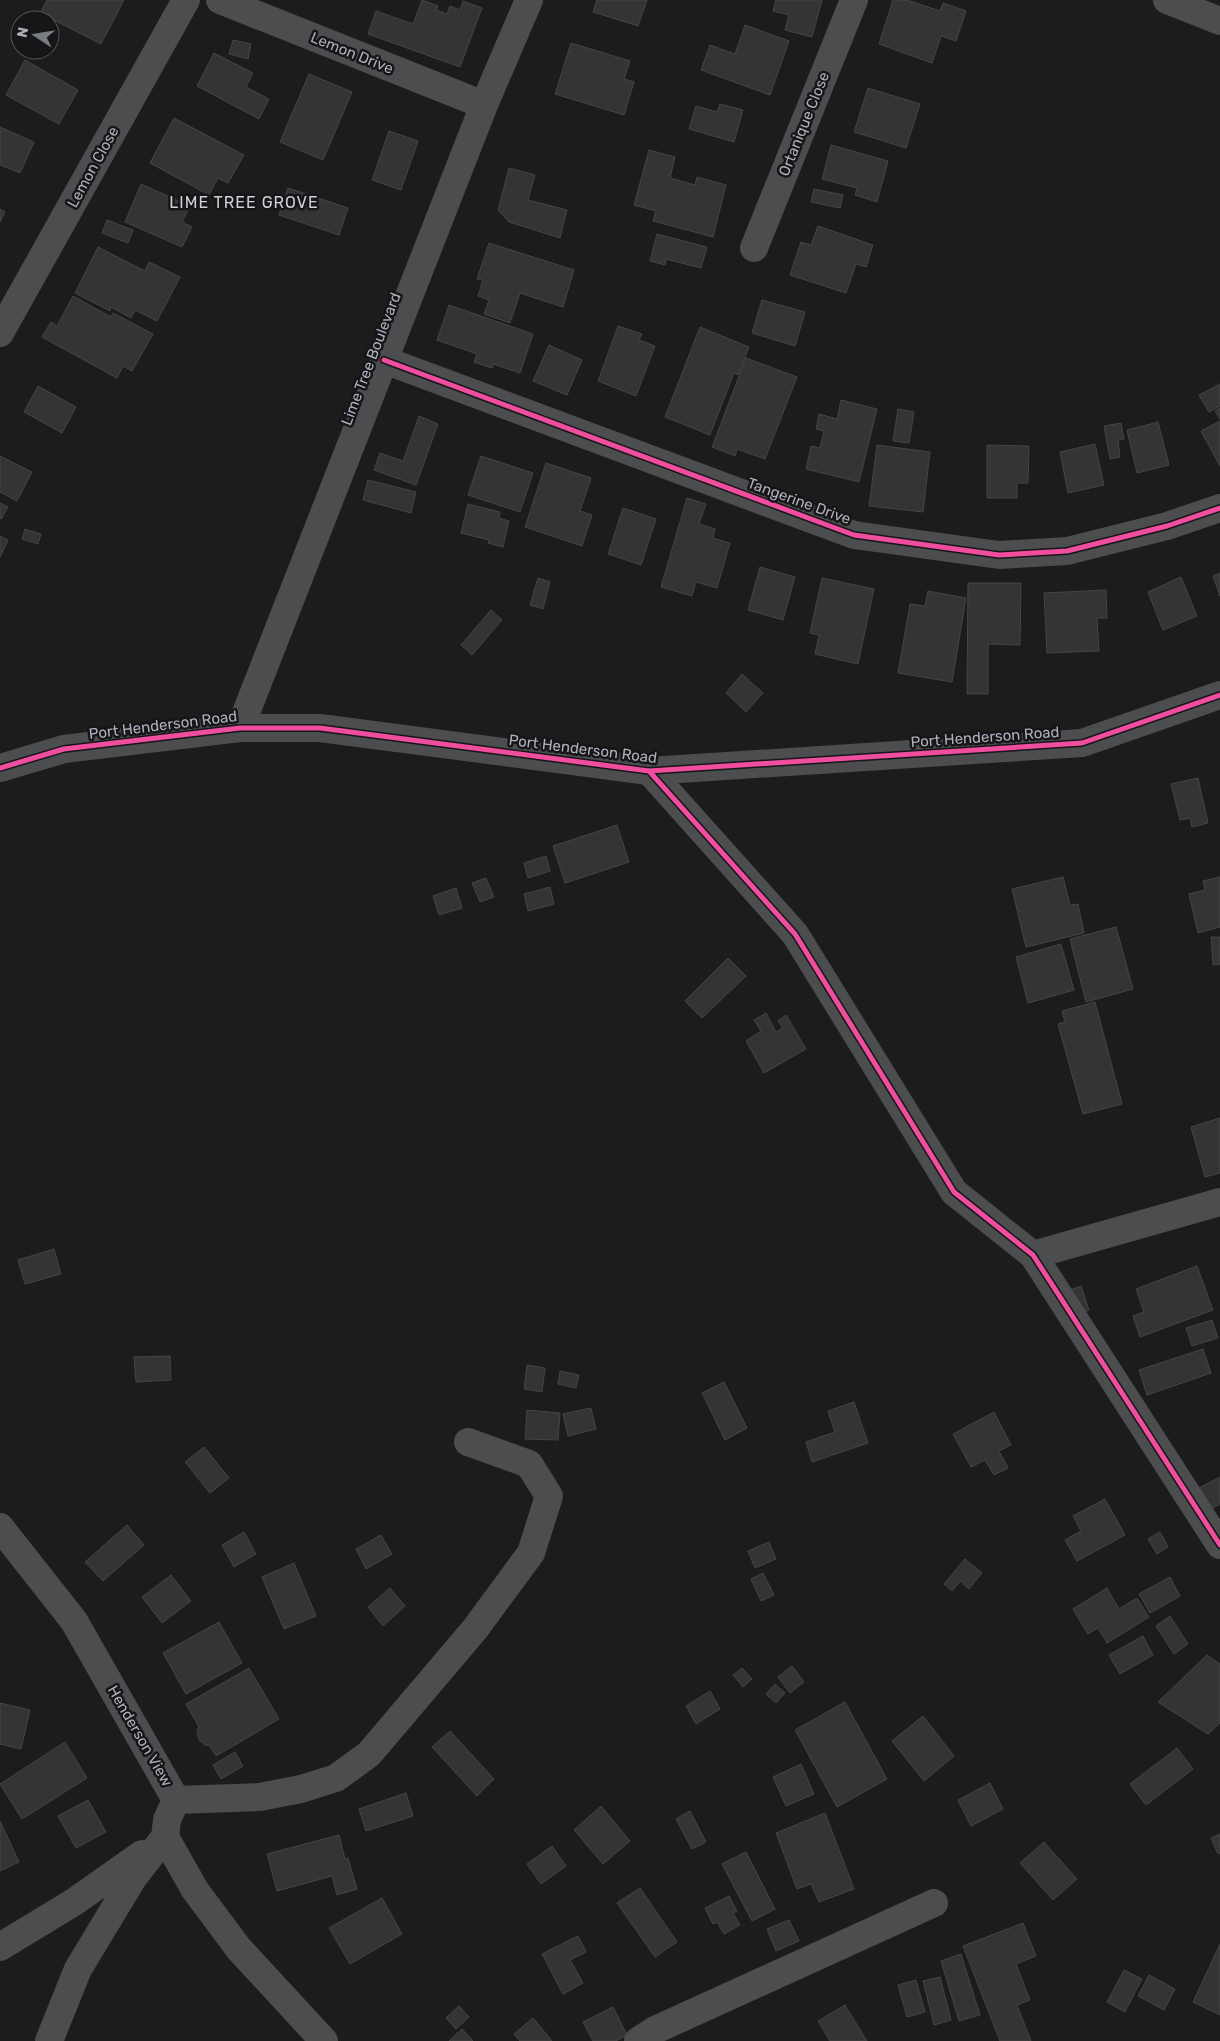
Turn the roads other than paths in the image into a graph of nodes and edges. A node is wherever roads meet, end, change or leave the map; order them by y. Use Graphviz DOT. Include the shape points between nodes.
graph roads {
  1 [pos="186,0"];
  2 [pos="220,0"];
  3 [pos="529,0"];
  4 [pos="854,0"];
  5 [pos="1167,0"];
  6 [pos="1220,21"];
  7 [pos="484,105"];
  8 [pos="754,248"];
  9 [pos="0,333"];
  10 [pos="384,360"];
  11 [pos="1220,508"];
  12 [pos="1220,695"];
  13 [pos="240,728"];
  14 [pos="0,768"];
  15 [pos="649,772"];
  16 [pos="1220,1202"];
  17 [pos="1033,1254"];
  18 [pos="468,1442"];
  19 [pos="0,1527"];
  20 [pos="1220,1546"];
  21 [pos="176,1800"];
  22 [pos="165,1837"];
  23 [pos="934,1903"];
  24 [pos="0,1947"];
  25 [pos="49,2041"];
  26 [pos="324,2041"];
  27 [pos="638,2041"];
  1 -- 9 [label="street, Lemon Close"];
  2 -- 7 [label="street, Lemon Drive"];
  3 -- 7 [label="street, Lime Tree Boulevard"];
  4 -- 8 [label="street, Ortanique Close"];
  5 -- 6 [label="street"];
  7 -- 10 [label="street, Lime Tree Boulevard"];
  10 -- 11 [label="street, Tangerine Drive" via="854,535 999,555 1067,552 1167,526"];
  10 -- 13 [label="street, Lime Tree Boulevard"];
  12 -- 15 [label="street, Port Henderson Road" via="1082,743"];
  13 -- 14 [label="street, Port Henderson Road" via="64,749"];
  13 -- 15 [label="street, Port Henderson Road" via="320,728"];
  15 -- 17 [label="street" via="795,934 954,1192"];
  16 -- 17 [label="street"];
  17 -- 20 [label="street"];
  18 -- 21 [label="street" via="529,1464 549,1496 531,1553 475,1629 369,1754 336,1778 301,1789 260,1796"];
  19 -- 21 [label="street, Henderson View" via="74,1621"];
  21 -- 22 [label="street, Henderson View" via="167,1820"];
  22 -- 24 [label="street" via="74,1902"];
  22 -- 25 [label="street" via="133,1878 78,1969"];
  22 -- 26 [label="street" via="195,1890 239,1949"];
  23 -- 27 [label="street" via="655,2030"];
}
